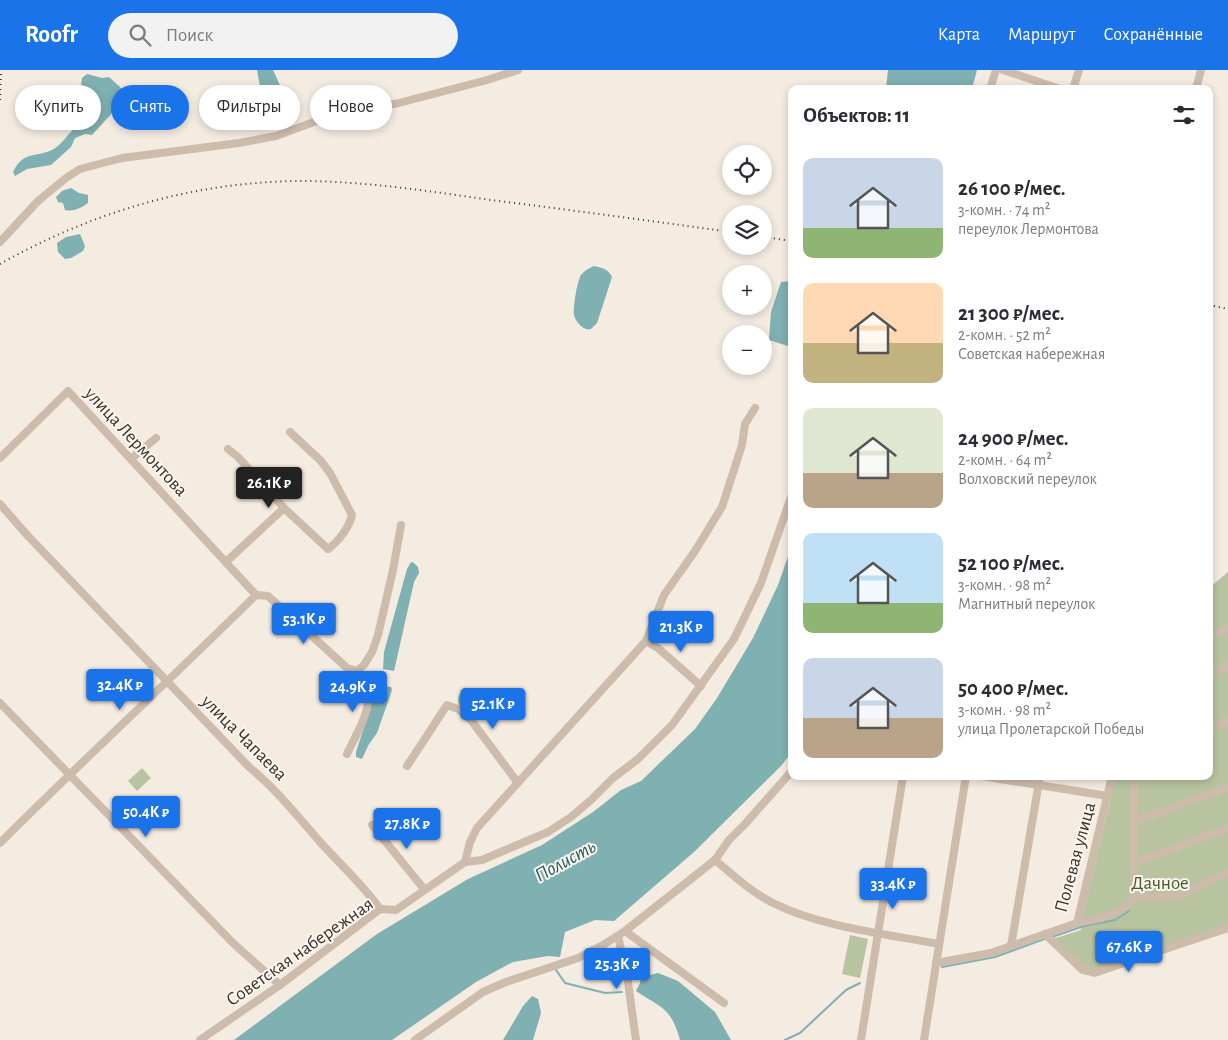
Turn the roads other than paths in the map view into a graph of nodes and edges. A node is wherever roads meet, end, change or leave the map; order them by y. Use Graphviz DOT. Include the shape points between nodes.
graph roads {
  1 [pos="518,70"];
  2 [pos="996,70"];
  3 [pos="1003,70"];
  4 [pos="1079,70"];
  5 [pos="1201,70"];
  6 [pos="991,85"];
  7 [pos="1048,85"];
  8 [pos="1074,85"];
  9 [pos="1197,85"];
  10 [pos="0,242"];
  11 [pos="755,408"];
  12 [pos="290,432"];
  13 [pos="156,438"];
  14 [pos="228,449"];
  15 [pos="0,458"];
  16 [pos="132,458"];
  17 [pos="0,504"];
  18 [pos="788,506"];
  19 [pos="284,508"];
  20 [pos="401,525"];
  21 [pos="226,562"];
  22 [pos="256,595"];
  23 [pos="1228,628"];
  24 [pos="1213,635"];
  25 [pos="646,641"];
  26 [pos="1228,665"];
  27 [pos="357,671"];
  28 [pos="1213,673"];
  29 [pos="168,682"];
  30 [pos="701,686"];
  31 [pos="0,703"];
  32 [pos="1228,721"];
  33 [pos="1213,728"];
  34 [pos="347,754"];
  35 [pos="407,766"];
  36 [pos="69,775"];
  37 [pos="788,775"];
  38 [pos="902,780"];
  39 [pos="965,780"];
  40 [pos="1006,780"];
  41 [pos="1039,780"];
  42 [pos="1111,780"];
  43 [pos="1134,780"];
  44 [pos="518,783"];
  45 [pos="1038,785"];
  46 [pos="1228,787"];
  47 [pos="1108,796"];
  48 [pos="1133,822"];
  49 [pos="372,825"];
  50 [pos="1228,828"];
  51 [pos="0,843"];
  52 [pos="715,860"];
  53 [pos="465,862"];
  54 [pos="1134,863"];
  55 [pos="1228,872"];
  56 [pos="424,889"];
  57 [pos="1134,897"];
  58 [pos="380,910"];
  59 [pos="1076,923"];
  60 [pos="1228,928"];
  61 [pos="622,933"];
  62 [pos="878,933"];
  63 [pos="1045,934"];
  64 [pos="939,944"];
  65 [pos="1011,946"];
  66 [pos="936,963"];
  67 [pos="280,985"];
  68 [pos="724,1003"];
  69 [pos="200,1040"];
  70 [pos="415,1040"];
  71 [pos="636,1040"];
  72 [pos="861,1040"];
  73 [pos="924,1040"];
  1 -- 10 [label="street" via="395,104 362,99 322,119 276,136 122,158 80,169 38,201"];
  2 -- 6 [label="street"];
  3 -- 7 [label="street"];
  4 -- 8 [label="street"];
  5 -- 9 [label="street"];
  11 -- 25 [label="street" via="745,424 742,445 722,507 664,595"];
  12 -- 19 [label="street" via="330,473 352,515 350,523 328,550"];
  13 -- 16 [label="street"];
  14 -- 19 [label="street"];
  15 -- 16 [label="street, улица Лермонтова" via="68,391"];
  16 -- 21 [label="street, улица Лермонтова"];
  17 -- 29 [label="street, улица Чапаева"];
  18 -- 30 [label="street, Советская набережная" via="761,583 734,639"];
  19 -- 21 [label="street"];
  20 -- 27 [label="street" via="378,635 372,652"];
  21 -- 22 [label="street, улица Лермонтова"];
  22 -- 27 [label="street, улица Лермонтова" via="268,596 347,668"];
  22 -- 29 [label="street"];
  23 -- 24 [label="street"];
  25 -- 30 [label="street"];
  25 -- 44 [label="street"];
  26 -- 28 [label="street"];
  27 -- 34 [label="street" via="368,693 368,703"];
  29 -- 36 [label="street"];
  29 -- 58 [label="street, улица Чапаева" via="250,768 270,784 367,891"];
  30 -- 53 [label="street, Советская набережная" via="672,725 571,817 548,832 482,860"];
  31 -- 36 [label="street"];
  32 -- 33 [label="street"];
  35 -- 44 [label="street" via="447,705 471,720"];
  36 -- 51 [label="street"];
  36 -- 67 [label="street" via="233,943"];
  37 -- 52 [label="street"];
  38 -- 62 [label="street"];
  39 -- 64 [label="street"];
  40 -- 45 [label="street"];
  41 -- 45 [label="street"];
  42 -- 47 [label="street, Полевая улица"];
  43 -- 48 [label="street"];
  44 -- 53 [label="street" via="477,828"];
  45 -- 47 [label="street"];
  45 -- 65 [label="street"];
  46 -- 48 [label="street"];
  47 -- 59 [label="street, Полевая улица"];
  48 -- 54 [label="street"];
  49 -- 56 [label="street"];
  50 -- 54 [label="street"];
  52 -- 61 [label="street"];
  52 -- 62 [label="street" via="749,888 794,912"];
  53 -- 56 [label="street, Советская набережная"];
  54 -- 57 [label="street"];
  55 -- 57 [label="street" via="1179,896"];
  56 -- 58 [label="street, Советская набережная" via="396,910"];
  57 -- 59 [label="street" via="1123,909 1110,916"];
  58 -- 67 [label="street, Советская набережная"];
  59 -- 63 [label="street, Полевая улица"];
  60 -- 63 [label="street" via="1096,972 1083,970"];
  61 -- 68 [label="street"];
  61 -- 70 [label="street" via="578,958 483,992"];
  61 -- 71 [label="street"];
  62 -- 64 [label="street"];
  62 -- 72 [label="street"];
  63 -- 65 [label="street, Полевая улица"];
  64 -- 66 [label="street"];
  65 -- 66 [label="street, Полевая улица" via="983,955"];
  66 -- 73 [label="street"];
  67 -- 69 [label="street, Советская набережная"];
}
